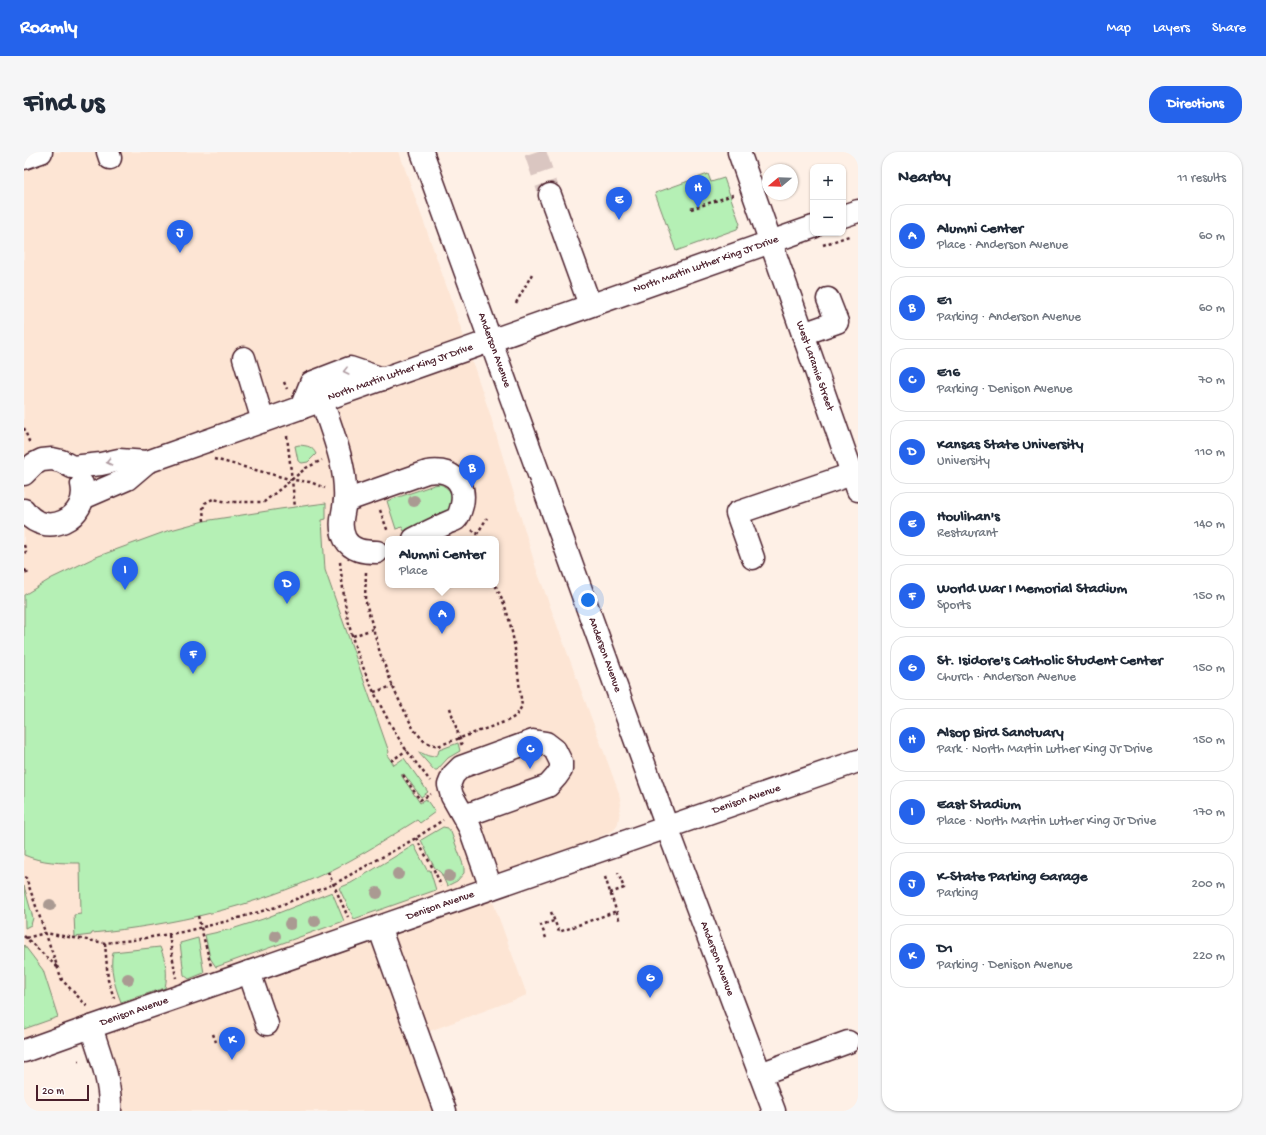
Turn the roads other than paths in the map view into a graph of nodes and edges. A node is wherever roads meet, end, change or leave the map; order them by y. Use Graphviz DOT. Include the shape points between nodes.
graph roads {
  1 [pos="41,152"];
  2 [pos="422,152"];
  3 [pos="739,152"];
  4 [pos="24,158"];
  5 [pos="550,195"];
  6 [pos="858,211"];
  7 [pos="846,215"];
  8 [pos="810,228"];
  9 [pos="770,242"];
  10 [pos="828,299"];
  11 [pos="590,305"];
  12 [pos="803,334"];
  13 [pos="491,341"];
  14 [pos="244,358"];
  15 [pos="383,379"];
  16 [pos="322,401"];
  17 [pos="301,408"];
  18 [pos="263,421"];
  19 [pos="146,462"];
  20 [pos="24,474"];
  21 [pos="79,482"];
  22 [pos="855,482"];
  23 [pos="337,495"];
  24 [pos="24,510"];
  25 [pos="420,536"];
  26 [pos="377,552"];
  27 [pos="753,558"];
  28 [pos="858,761"];
  29 [pos="456,816"];
  30 [pos="667,827"];
  31 [pos="491,888"];
  32 [pos="379,927"];
  33 [pos="249,972"];
  34 [pos="92,1019"];
  35 [pos="267,1024"];
  36 [pos="848,1042"];
  37 [pos="24,1051"];
  38 [pos="760,1074"];
  39 [pos="110,1111"];
  40 [pos="445,1111"];
  41 [pos="774,1111"];
  1 -- 4 [label="street"];
  2 -- 13 [label="street, Anderson Avenue"];
  3 -- 9 [label="street, West Laramie Street"];
  5 -- 11 [label="street"];
  6 -- 7 [label="street"];
  8 -- 9 [label="street, North Martin Luther King Jr Drive"];
  9 -- 11 [label="street, North Martin Luther King Jr Drive"];
  9 -- 12 [label="street, West Laramie Street"];
  10 -- 12 [label="street" via="837,322"];
  11 -- 13 [label="street, North Martin Luther King Jr Drive"];
  12 -- 22 [label="street, West Laramie Street"];
  13 -- 15 [label="street, North Martin Luther King Jr Drive"];
  13 -- 30 [label="street, Anderson Avenue"];
  14 -- 18 [label="street"];
  15 -- 16 [label="street, North Martin Luther King Jr Drive"];
  15 -- 17 [label="street, one-way" via="350,368 311,383"];
  16 -- 17 [label="street, North Martin Luther King Jr Drive"];
  16 -- 23 [label="street" via="345,483"];
  17 -- 18 [label="street, North Martin Luther King Jr Drive"];
  18 -- 19 [label="street, North Martin Luther King Jr Drive"];
  19 -- 21 [label="street, North Martin Luther King Jr Drive" via="127,479"];
  19 -- 21 [label="street, North Martin Luther King Jr Drive, one-way" via="119,460 101,464"];
  20 -- 21 [label="street, North Martin Luther King Jr Drive" via="34,464 52,459 61,461"];
  21 -- 24 [label="street" via="80,506 67,520 59,524 40,523"];
  22 -- 27 [label="street" via="737,513"];
  23 -- 25 [label="street" via="427,472 447,473 456,479 462,489 461,510 456,518"];
  23 -- 26 [label="street" via="341,524 347,542 363,552"];
  28 -- 30 [label="street, Denison Avenue"];
  29 -- 29 [label="street" via="449,785 453,775 461,767 532,741 546,743 555,750 561,762 561,770 548,786"];
  29 -- 31 [label="street" via="470,828"];
  30 -- 31 [label="street, Denison Avenue"];
  30 -- 38 [label="street, Anderson Avenue"];
  31 -- 32 [label="street, Denison Avenue"];
  32 -- 33 [label="street, Denison Avenue"];
  32 -- 40 [label="street"];
  33 -- 34 [label="street, Denison Avenue"];
  33 -- 35 [label="street"];
  34 -- 37 [label="street, Denison Avenue"];
  34 -- 39 [label="street" via="107,1076"];
  36 -- 38 [label="street"];
  38 -- 41 [label="street, Anderson Avenue"];
}
